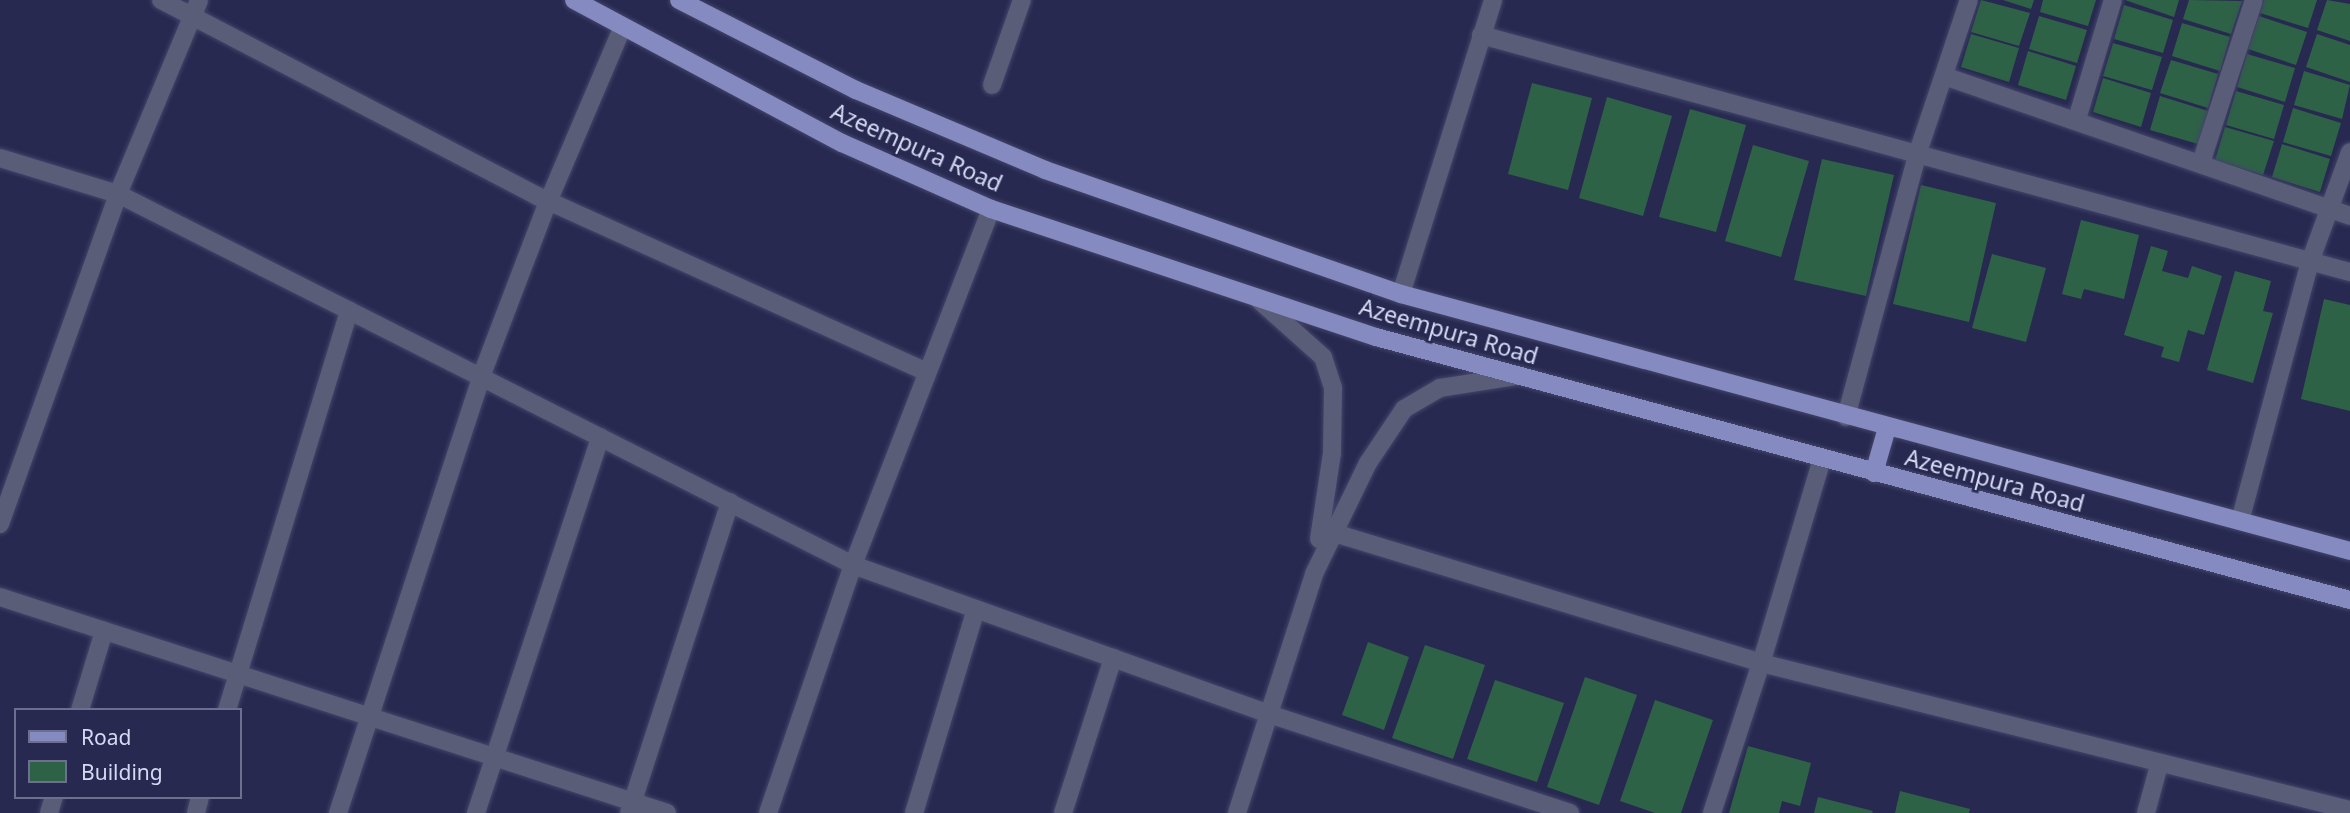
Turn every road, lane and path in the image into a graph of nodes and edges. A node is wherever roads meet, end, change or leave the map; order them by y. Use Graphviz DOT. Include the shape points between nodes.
graph roads {
  1 [pos="162,0"];
  2 [pos="200,0"];
  3 [pos="574,0"];
  4 [pos="679,0"];
  5 [pos="1022,0"];
  6 [pos="1493,0"];
  7 [pos="1969,0"];
  8 [pos="2113,0"];
  9 [pos="2254,0"];
  10 [pos="191,17"];
  11 [pos="623,26"];
  12 [pos="1481,34"];
  13 [pos="1944,76"];
  14 [pos="992,85"];
  15 [pos="2077,119"];
  16 [pos="2350,152"];
  17 [pos="1917,155"];
  18 [pos="0,158"];
  19 [pos="2201,163"];
  20 [pos="118,194"];
  21 [pos="548,202"];
  22 [pos="990,209"];
  23 [pos="2331,211"];
  24 [pos="2350,216"];
  25 [pos="2310,262"];
  26 [pos="2350,272"];
  27 [pos="1401,294"];
  28 [pos="1259,299"];
  29 [pos="349,310"];
  30 [pos="925,372"];
  31 [pos="1516,376"];
  32 [pos="481,377"];
  33 [pos="1846,417"];
  34 [pos="1887,428"];
  35 [pos="600,437"];
  36 [pos="1822,459"];
  37 [pos="1874,473"];
  38 [pos="730,502"];
  39 [pos="2240,522"];
  40 [pos="0,524"];
  41 [pos="1328,531"];
  42 [pos="2350,551"];
  43 [pos="853,565"];
  44 [pos="0,597"];
  45 [pos="2350,600"];
  46 [pos="976,609"];
  47 [pos="104,631"];
  48 [pos="1113,658"];
  49 [pos="1761,663"];
  50 [pos="237,677"];
  51 [pos="81,708"];
  52 [pos="228,708"];
  53 [pos="1269,714"];
  54 [pos="370,717"];
  55 [pos="495,757"];
  56 [pos="2159,765"];
  57 [pos="631,808"];
  58 [pos="2350,810"];
  59 [pos="338,813"];
  60 [pos="476,813"];
  61 [pos="667,813"];
  62 [pos="768,813"];
  63 [pos="914,813"];
  64 [pos="1063,813"];
  65 [pos="1237,813"];
  66 [pos="1570,813"];
  67 [pos="1712,813"];
  68 [pos="2146,813"];
  1 -- 10 [label="street"];
  2 -- 10 [label="street"];
  3 -- 11 [label="main road, Azeempura Road"];
  4 -- 27 [label="main road, Azeempura Road" via="856,90 1045,170"];
  5 -- 14 [label="street"];
  6 -- 12 [label="street"];
  7 -- 13 [label="street"];
  8 -- 15 [label="street"];
  9 -- 19 [label="street"];
  10 -- 20 [label="street"];
  10 -- 21 [label="street"];
  11 -- 21 [label="street"];
  11 -- 22 [label="main road, Azeempura Road" via="842,143"];
  12 -- 17 [label="street"];
  12 -- 27 [label="street"];
  13 -- 15 [label="street"];
  13 -- 17 [label="street"];
  15 -- 19 [label="street"];
  16 -- 23 [label="street"];
  17 -- 25 [label="street"];
  17 -- 33 [label="street"];
  18 -- 20 [label="street"];
  19 -- 23 [label="street"];
  20 -- 29 [label="street"];
  20 -- 40 [label="street"];
  21 -- 30 [label="street"];
  21 -- 32 [label="street"];
  22 -- 28 [label="main road, Azeempura Road"];
  22 -- 30 [label="street"];
  23 -- 24 [label="street"];
  23 -- 25 [label="street"];
  25 -- 26 [label="street"];
  25 -- 39 [label="street"];
  27 -- 33 [label="main road, Azeempura Road"];
  28 -- 31 [label="main road, Azeempura Road"];
  28 -- 41 [label="street" via="1323,357 1333,388"];
  29 -- 32 [label="street"];
  29 -- 50 [label="street"];
  30 -- 43 [label="street"];
  31 -- 36 [label="main road, Azeempura Road"];
  31 -- 41 [label="street" via="1440,388 1404,409"];
  32 -- 35 [label="street"];
  32 -- 54 [label="street"];
  33 -- 34 [label="main road, Azeempura Road"];
  34 -- 37 [label="main road"];
  34 -- 39 [label="main road, Azeempura Road"];
  35 -- 38 [label="street"];
  35 -- 55 [label="street"];
  36 -- 37 [label="main road, Azeempura Road"];
  36 -- 49 [label="street"];
  37 -- 45 [label="main road, Azeempura Road"];
  38 -- 43 [label="street"];
  38 -- 57 [label="street"];
  39 -- 42 [label="main road, Azeempura Road"];
  41 -- 49 [label="street"];
  41 -- 53 [label="street"];
  43 -- 46 [label="street"];
  43 -- 62 [label="street"];
  44 -- 47 [label="street"];
  46 -- 48 [label="street"];
  46 -- 63 [label="street"];
  47 -- 50 [label="street"];
  47 -- 51 [label="street"];
  48 -- 53 [label="street"];
  48 -- 64 [label="street"];
  49 -- 56 [label="street"];
  49 -- 67 [label="street"];
  50 -- 52 [label="street"];
  50 -- 54 [label="street"];
  53 -- 65 [label="street"];
  53 -- 66 [label="street"];
  54 -- 55 [label="street"];
  54 -- 59 [label="street"];
  55 -- 57 [label="street"];
  55 -- 60 [label="street"];
  56 -- 58 [label="street"];
  56 -- 68 [label="street"];
  57 -- 61 [label="street"];
}
